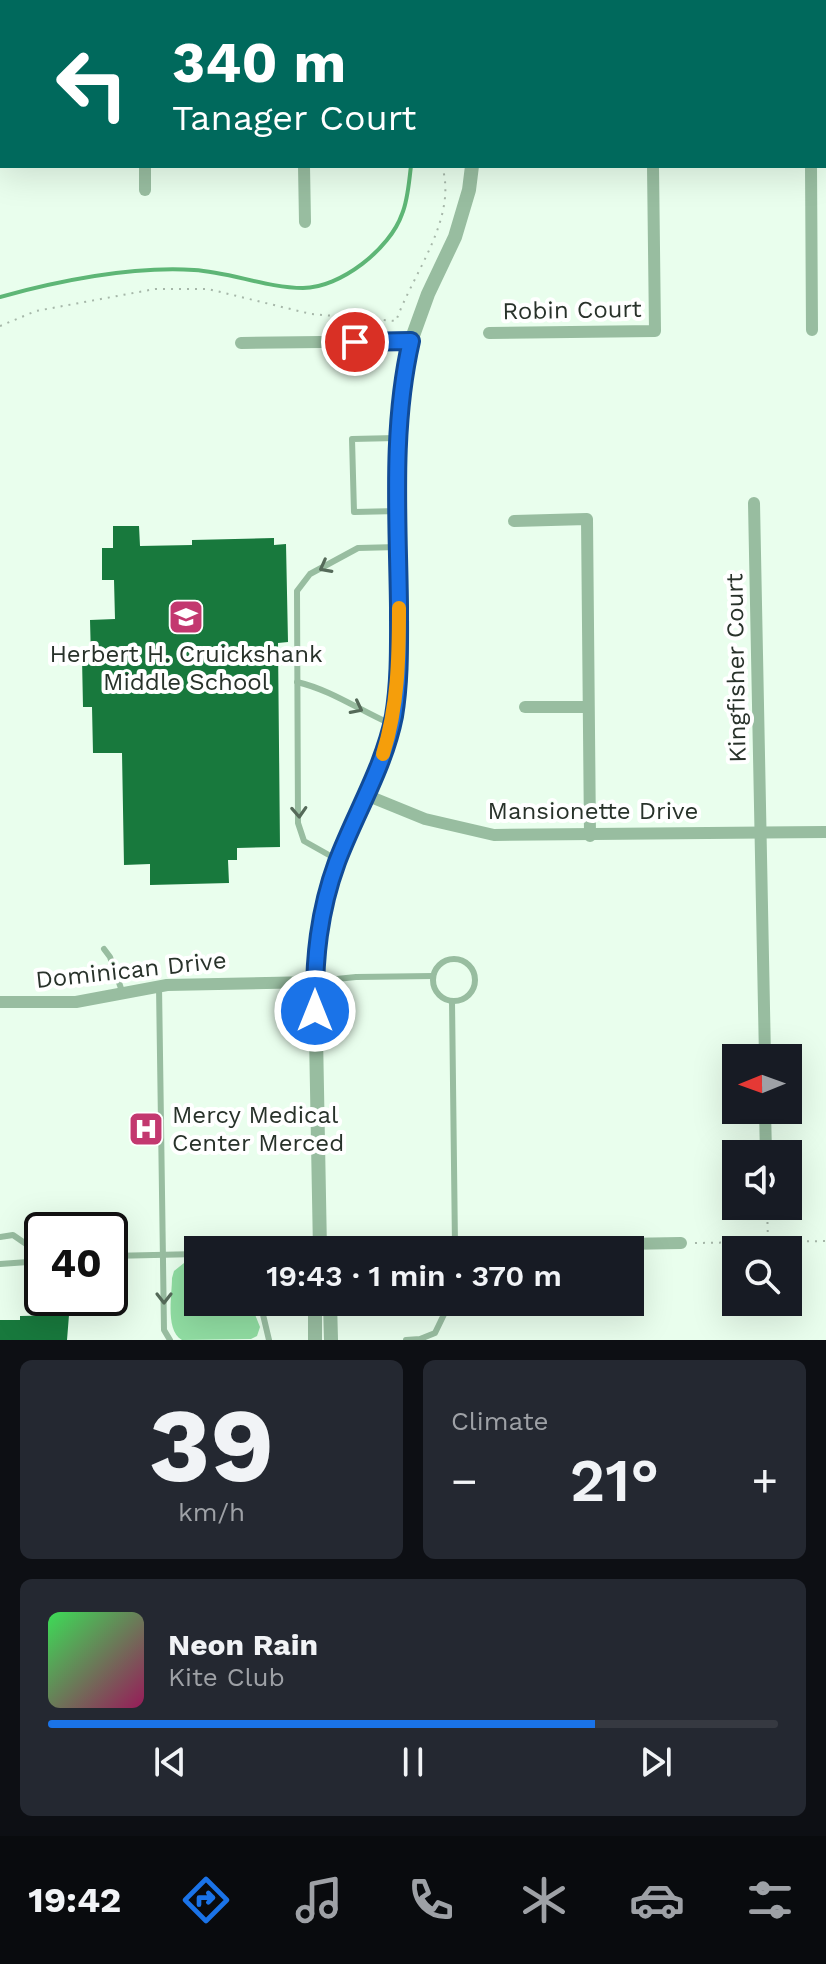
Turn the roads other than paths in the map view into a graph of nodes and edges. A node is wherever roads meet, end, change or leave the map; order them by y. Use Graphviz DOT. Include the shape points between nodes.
graph roads {
  1 [pos="145,168"];
  2 [pos="304,168"];
  3 [pos="472,168"];
  4 [pos="653,168"];
  5 [pos="811,168"];
  6 [pos="145,190"];
  7 [pos="305,222"];
  8 [pos="812,330"];
  9 [pos="489,333"];
  10 [pos="411,341"];
  11 [pos="241,343"];
  12 [pos="397,438"];
  13 [pos="754,503"];
  14 [pos="398,511"];
  15 [pos="514,521"];
  16 [pos="398,547"];
  17 [pos="297,682"];
  18 [pos="525,707"];
  19 [pos="587,707"];
  20 [pos="392,724"];
  21 [pos="366,795"];
  22 [pos="761,832"];
  23 [pos="826,832"];
  24 [pos="590,836"];
  25 [pos="338,860"];
  26 [pos="104,949"];
  27 [pos="433,976"];
  28 [pos="315,982"];
  29 [pos="159,986"];
  30 [pos="123,994"];
  31 [pos="452,1001"];
  32 [pos="0,1002"];
  33 [pos="765,1044"];
  34 [pos="321,1236"];
  35 [pos="455,1236"];
  36 [pos="0,1237"];
  37 [pos="24,1243"];
  38 [pos="681,1243"];
  39 [pos="644,1244"];
  40 [pos="184,1254"];
  41 [pos="164,1255"];
  42 [pos="128,1256"];
  43 [pos="24,1262"];
  44 [pos="0,1264"];
  45 [pos="263,1316"];
  46 [pos="315,1316"];
  47 [pos="330,1316"];
  48 [pos="443,1316"];
  49 [pos="170,1340"];
  50 [pos="269,1340"];
  51 [pos="315,1340"];
  52 [pos="331,1340"];
  53 [pos="406,1340"];
  1 -- 6 [label="street"];
  2 -- 7 [label="street"];
  3 -- 10 [label="street" via="455,237"];
  4 -- 9 [label="street, Robin Court" via="655,331"];
  5 -- 8 [label="street"];
  10 -- 11 [label="street"];
  10 -- 12 [label="street"];
  12 -- 14 [label="street"];
  12 -- 14 [label="lane" via="352,439 354,512"];
  13 -- 22 [label="street, Kingfisher Court"];
  14 -- 16 [label="street"];
  15 -- 19 [label="street" via="587,519"];
  16 -- 17 [label="lane, one-way" via="358,548 310,574 297,591"];
  16 -- 20 [label="street" via="399,670"];
  17 -- 20 [label="lane, one-way" via="325,689"];
  17 -- 25 [label="lane, one-way" via="298,823 304,841"];
  18 -- 19 [label="street"];
  19 -- 24 [label="street"];
  20 -- 21 [label="street"];
  21 -- 24 [label="street, Mansionette Drive" via="425,819 494,835"];
  21 -- 25 [label="street"];
  22 -- 23 [label="street, Mansionette Drive"];
  22 -- 24 [label="street, Mansionette Drive"];
  22 -- 33 [label="street, Kingfisher Court"];
  25 -- 28 [label="street" via="317,936"];
  26 -- 30 [label="lane"];
  27 -- 28 [label="lane"];
  27 -- 31 [label="lane" via="435,990"];
  27 -- 31 [label="lane" via="446,960 460,960 471,968 474,988 465,998"];
  28 -- 29 [label="street, Dominican Drive"];
  28 -- 34 [label="street"];
  29 -- 30 [label="street, Dominican Drive"];
  29 -- 41 [label="lane"];
  30 -- 32 [label="street, Dominican Drive" via="76,1002"];
  31 -- 35 [label="lane"];
  36 -- 37 [label="lane" via="13,1235"];
  38 -- 39 [label="street"];
  40 -- 41 [label="lane"];
  41 -- 42 [label="lane"];
  41 -- 49 [label="lane, one-way" via="164,1330"];
  43 -- 44 [label="lane"];
  45 -- 50 [label="lane"];
  46 -- 51 [label="street"];
  47 -- 52 [label="street"];
  48 -- 53 [label="lane" via="435,1333"];
}
